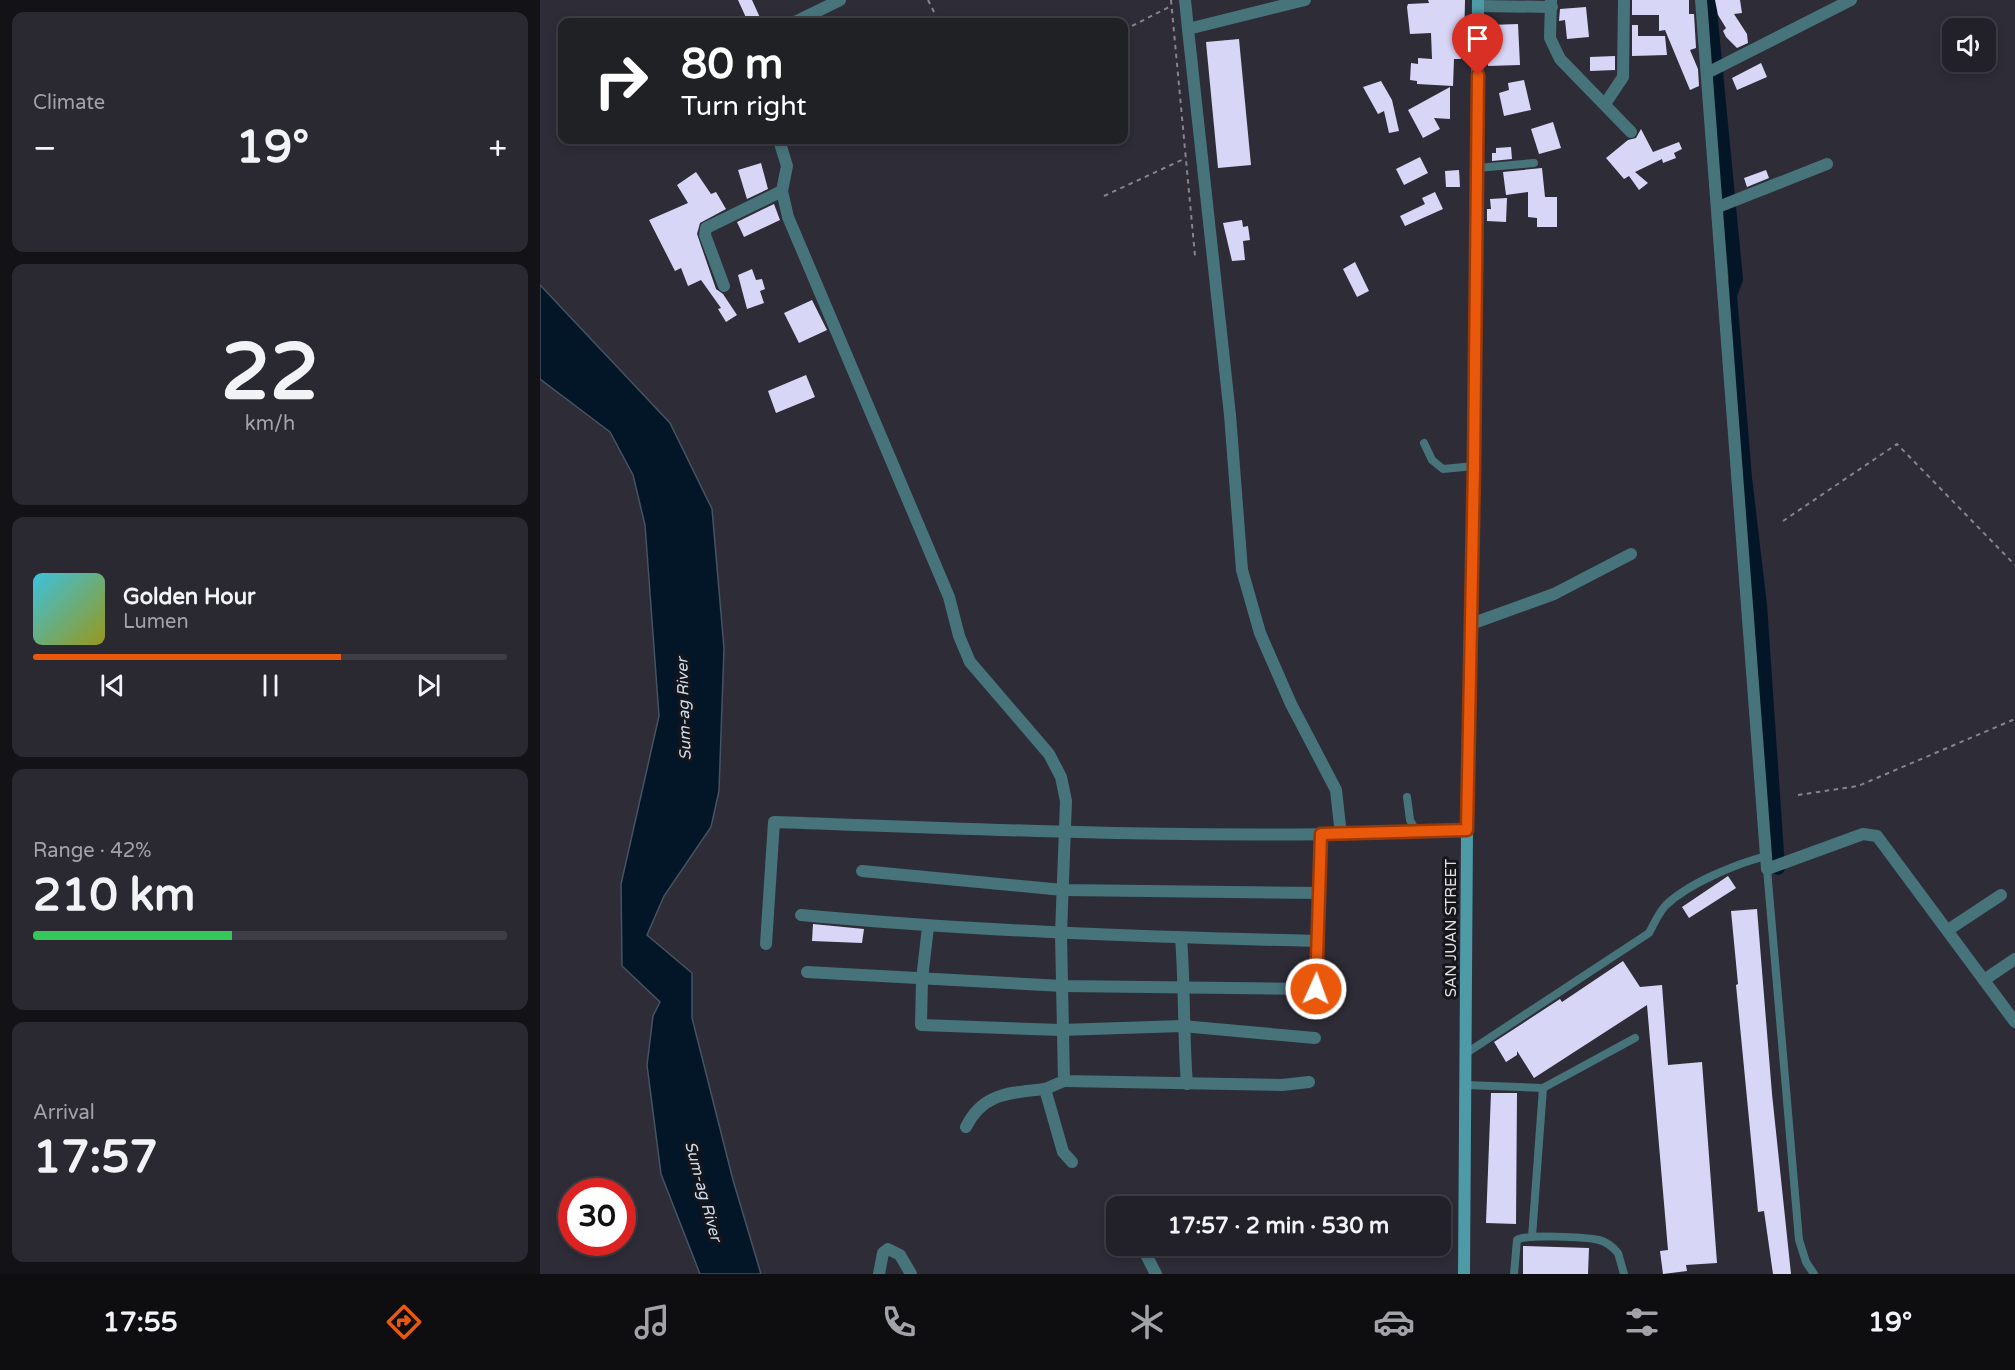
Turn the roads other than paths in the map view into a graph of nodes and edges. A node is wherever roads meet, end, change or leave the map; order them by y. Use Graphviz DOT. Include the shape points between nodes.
graph roads {
  1 [pos="840,0"];
  2 [pos="1185,0"];
  3 [pos="1305,0"];
  4 [pos="1624,0"];
  5 [pos="1701,0"];
  6 [pos="1851,0"];
  7 [pos="1478,3"];
  8 [pos="1551,4"];
  9 [pos="803,18"];
  10 [pos="1188,29"];
  11 [pos="1709,72"];
  12 [pos="1605,104"];
  13 [pos="1631,132"];
  14 [pos="780,144"];
  15 [pos="1534,163"];
  16 [pos="1827,164"];
  17 [pos="1477,168"];
  18 [pos="782,191"];
  19 [pos="1721,206"];
  20 [pos="724,286"];
  21 [pos="1424,443"];
  22 [pos="1474,466"];
  23 [pos="1631,554"];
  24 [pos="1472,624"];
  25 [pos="1407,797"];
  26 [pos="1467,830"];
  27 [pos="1064,832"];
  28 [pos="1417,833"];
  29 [pos="1321,834"];
  30 [pos="1341,835"];
  31 [pos="1766,855"];
  32 [pos="1775,866"];
  33 [pos="862,871"];
  34 [pos="1063,890"];
  35 [pos="1320,893"];
  36 [pos="2001,895"];
  37 [pos="801,915"];
  38 [pos="928,927"];
  39 [pos="1948,930"];
  40 [pos="1061,934"];
  41 [pos="1181,938"];
  42 [pos="1318,941"];
  43 [pos="766,944"];
  44 [pos="2015,959"];
  45 [pos="807,972"];
  46 [pos="922,979"];
  47 [pos="1984,980"];
  48 [pos="1063,986"];
  49 [pos="1185,989"];
  50 [pos="2015,1022"];
  51 [pos="1182,1026"];
  52 [pos="1061,1030"];
  53 [pos="1315,1038"];
  54 [pos="1635,1038"];
  55 [pos="1466,1054"];
  56 [pos="1064,1081"];
  57 [pos="1309,1082"];
  58 [pos="1187,1084"];
  59 [pos="1465,1085"];
  60 [pos="1543,1088"];
  61 [pos="1045,1089"];
  62 [pos="966,1127"];
  63 [pos="1072,1162"];
  64 [pos="1532,1237"];
  65 [pos="1147,1256"];
  66 [pos="879,1274"];
  67 [pos="911,1274"];
  68 [pos="1156,1274"];
  69 [pos="1464,1274"];
  70 [pos="1514,1274"];
  71 [pos="1623,1274"];
  72 [pos="1814,1274"];
  1 -- 9 [label="street"];
  2 -- 10 [label="street"];
  3 -- 10 [label="street"];
  4 -- 12 [label="street" via="1623,76"];
  5 -- 11 [label="street"];
  6 -- 11 [label="street"];
  7 -- 8 [label="street"];
  7 -- 17 [label="main road, SAN JUAN STREET"];
  8 -- 12 [label="street" via="1550,38 1560,58"];
  10 -- 30 [label="street" via="1230,415 1242,570 1260,633 1291,704 1336,790"];
  11 -- 19 [label="street"];
  12 -- 13 [label="street"];
  14 -- 18 [label="street" via="787,166"];
  15 -- 17 [label="lane"];
  16 -- 19 [label="street"];
  17 -- 22 [label="main road, SAN JUAN STREET"];
  18 -- 20 [label="street" via="706,228 705,236"];
  18 -- 27 [label="street" via="788,217 949,597 970,663 1049,754 1061,777 1066,801"];
  19 -- 31 [label="street"];
  21 -- 22 [label="lane" via="1432,460 1443,469"];
  22 -- 24 [label="main road, SAN JUAN STREET"];
  23 -- 24 [label="street" via="1554,594"];
  24 -- 26 [label="main road, SAN JUAN STREET"];
  25 -- 28 [label="lane" via="1410,820"];
  26 -- 28 [label="street"];
  26 -- 55 [label="main road, SAN JUAN STREET"];
  27 -- 29 [label="street"];
  27 -- 34 [label="street"];
  27 -- 43 [label="street" via="774,822"];
  28 -- 30 [label="street"];
  29 -- 30 [label="street"];
  29 -- 35 [label="street"];
  31 -- 32 [label="street"];
  31 -- 55 [label="lane" via="1743,862 1677,896 1664,907 1649,933"];
  32 -- 39 [label="street" via="1863,834 1876,836"];
  32 -- 72 [label="lane" via="1799,1240"];
  33 -- 34 [label="street"];
  34 -- 35 [label="street"];
  34 -- 40 [label="street"];
  35 -- 42 [label="street"];
  36 -- 39 [label="street"];
  37 -- 38 [label="street"];
  38 -- 40 [label="street"];
  38 -- 46 [label="street"];
  39 -- 47 [label="street"];
  40 -- 41 [label="street"];
  40 -- 48 [label="street"];
  41 -- 42 [label="street"];
  41 -- 49 [label="street"];
  42 -- 49 [label="street" via="1316,989"];
  44 -- 47 [label="street"];
  45 -- 46 [label="street"];
  46 -- 48 [label="street"];
  46 -- 52 [label="street" via="921,1025"];
  47 -- 50 [label="street"];
  48 -- 49 [label="street"];
  48 -- 52 [label="street"];
  49 -- 51 [label="street"];
  51 -- 52 [label="street"];
  51 -- 53 [label="street"];
  51 -- 58 [label="street"];
  52 -- 56 [label="street"];
  54 -- 60 [label="lane"];
  55 -- 59 [label="main road, SAN JUAN STREET"];
  56 -- 58 [label="street"];
  56 -- 61 [label="street"];
  57 -- 58 [label="street"];
  59 -- 60 [label="lane"];
  59 -- 69 [label="main road, SAN JUAN STREET"];
  60 -- 64 [label="lane"];
  61 -- 62 [label="street" via="994,1097 974,1112"];
  61 -- 63 [label="street" via="1063,1152"];
  64 -- 70 [label="lane" via="1517,1240"];
  64 -- 71 [label="lane" via="1601,1240 1618,1253"];
  65 -- 68 [label="street"];
  66 -- 67 [label="street" via="883,1253 888,1249 900,1255"];
}
